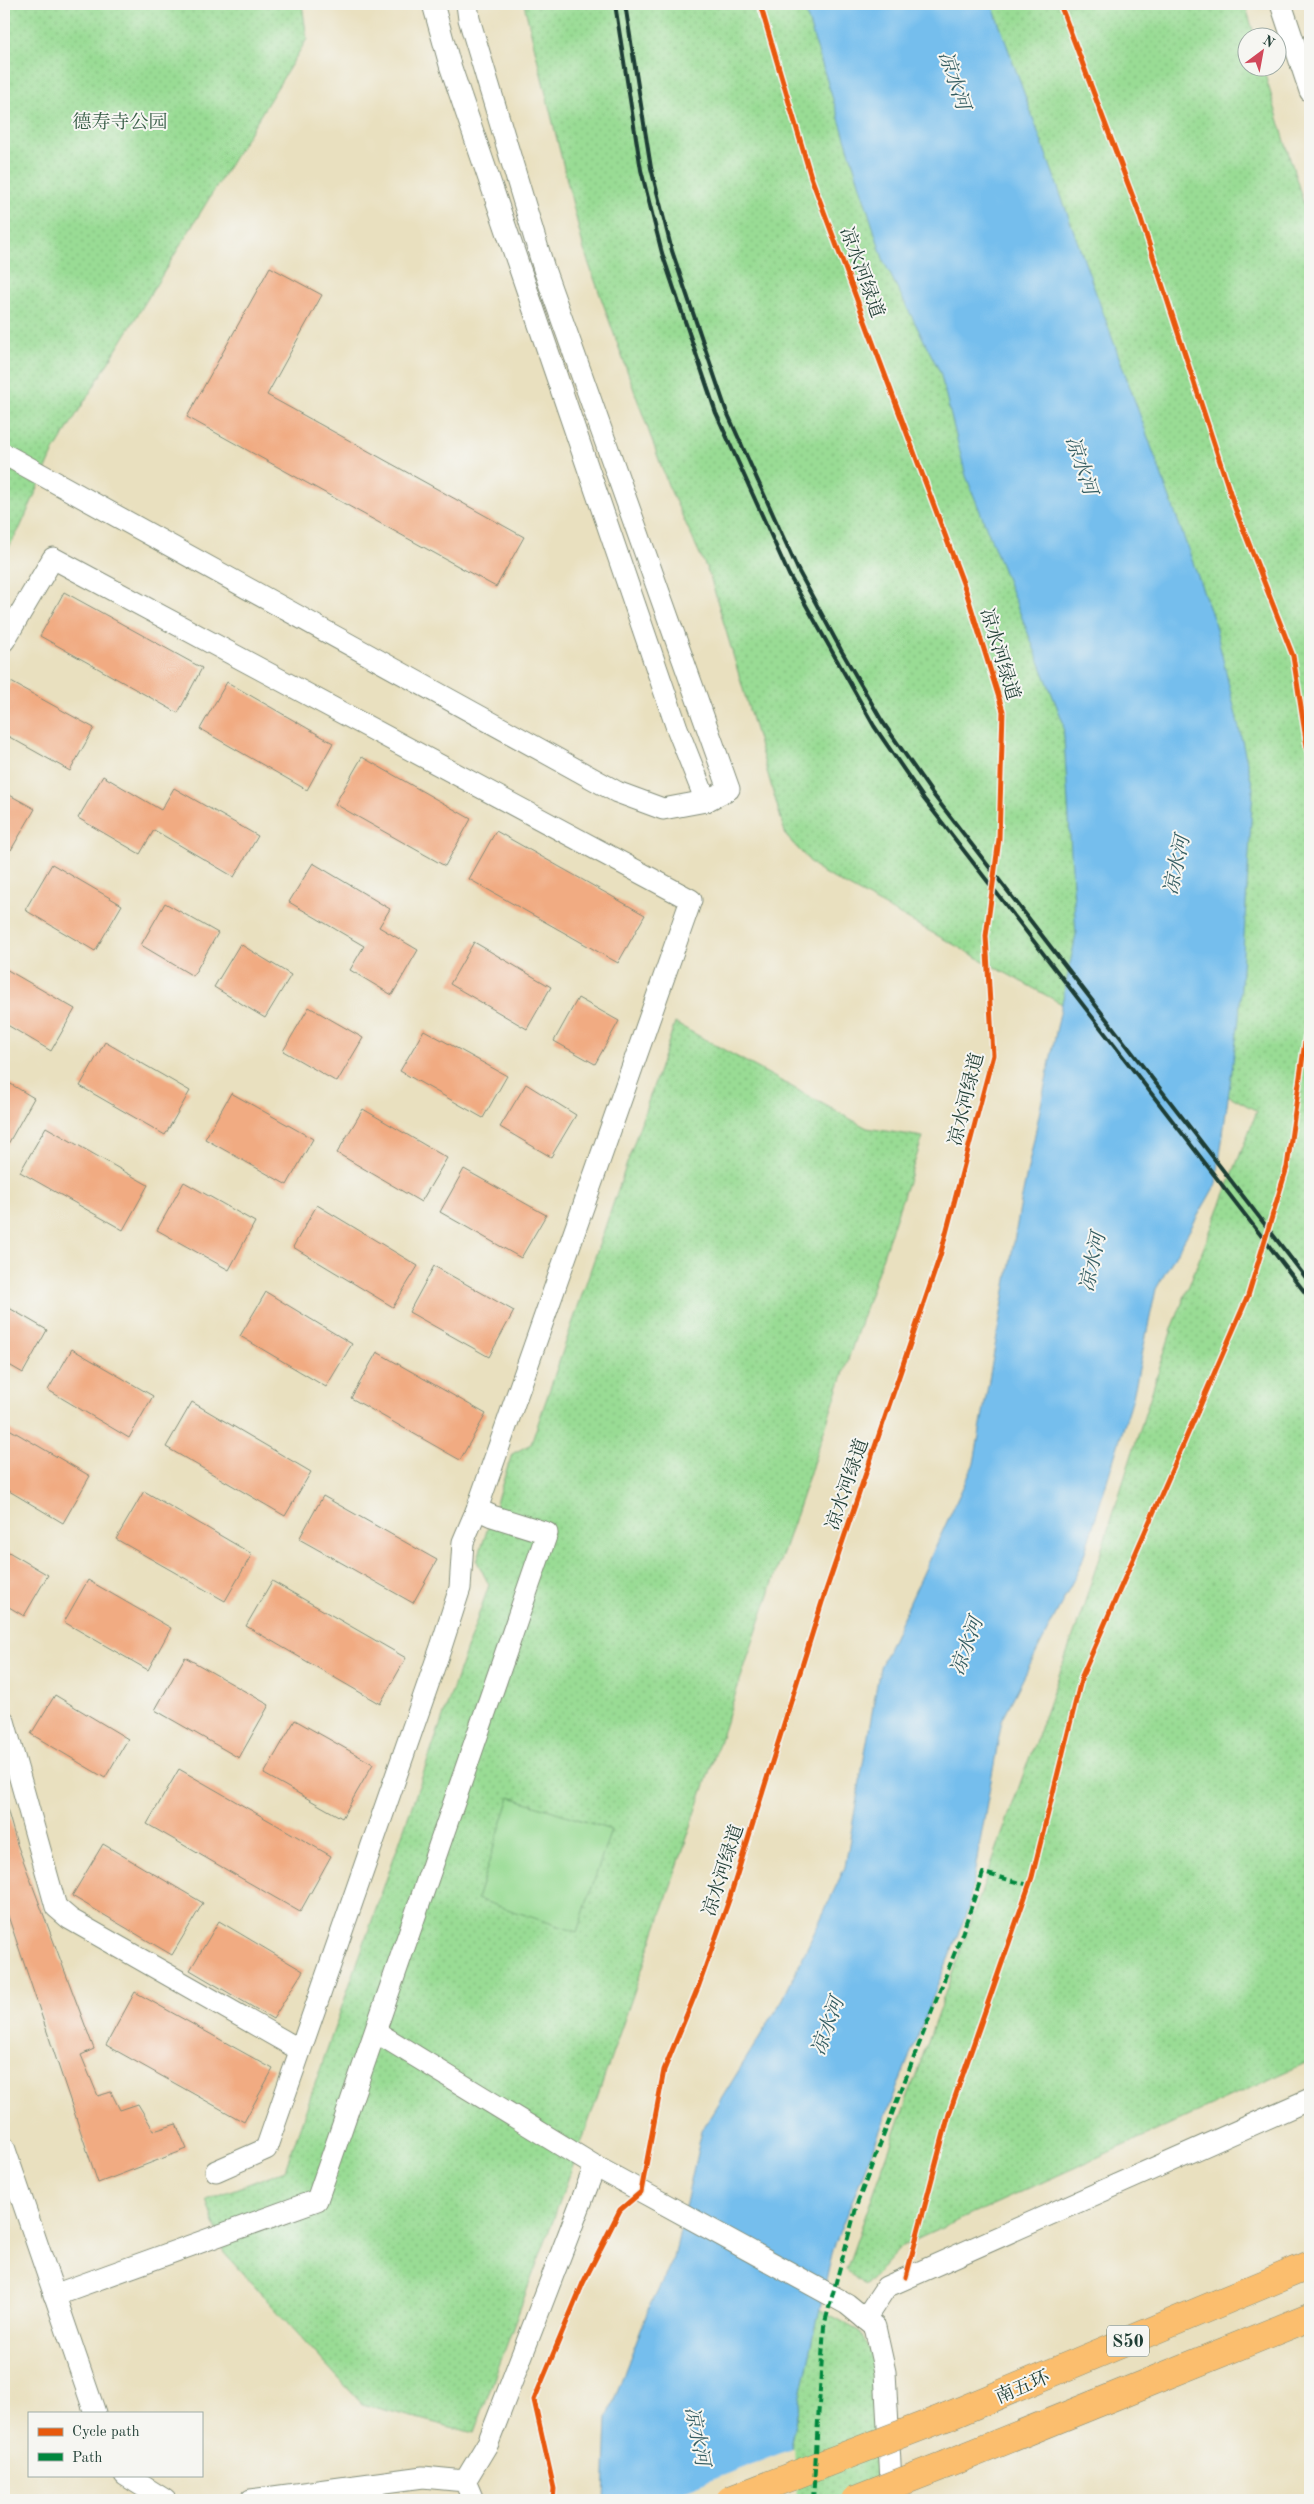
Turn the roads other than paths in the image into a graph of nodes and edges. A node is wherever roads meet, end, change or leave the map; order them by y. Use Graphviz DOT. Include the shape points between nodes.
graph roads {
  1 [pos="434,4"];
  2 [pos="1281,4"];
  3 [pos="468,11"];
  4 [pos="1310,91"];
  5 [pos="4,454"];
  6 [pos="4,641"];
  7 [pos="706,801"];
  8 [pos="477,1509"];
  9 [pos="4,1721"];
  10 [pos="376,2032"];
  11 [pos="300,2050"];
  12 [pos="1310,2099"];
  13 [pos="4,2147"];
  14 [pos="595,2166"];
  15 [pos="216,2171"];
  16 [pos="1310,2265"];
  17 [pos="54,2295"];
  18 [pos="1310,2317"];
  19 [pos="865,2319"];
  20 [pos="95,2412"];
  21 [pos="127,2476"];
  22 [pos="469,2491"];
  23 [pos="165,2500"];
  24 [pos="251,2500"];
  25 [pos="730,2500"];
  26 [pos="855,2500"];
  27 [pos="892,2500"];
  1 -- 3 [label="street"];
  1 -- 7 [label="street" via="463,102 677,728"];
  2 -- 4 [label="street"];
  3 -- 7 [label="street" via="544,268 729,789"];
  5 -- 7 [label="street" via="618,792 663,809"];
  6 -- 8 [label="street" via="53,558 691,900"];
  8 -- 10 [label="street" via="548,1533"];
  8 -- 11 [label="street" via="463,1542 460,1588 441,1647"];
  9 -- 11 [label="street" via="56,1907 70,1919"];
  10 -- 14 [label="street"];
  10 -- 17 [label="street" via="317,2200"];
  11 -- 15 [label="street" via="266,2149"];
  12 -- 19 [label="street" via="886,2286"];
  13 -- 17 [label="street"];
  14 -- 19 [label="street" via="847,2304"];
  14 -- 22 [label="street"];
  16 -- 25 [label="highway, 南五环 / S50, bridge" via="946,2417"];
  17 -- 20 [label="street"];
  18 -- 26 [label="highway, S50, bridge"];
  19 -- 27 [label="street" via="875,2327 886,2372"];
  21 -- 23 [label="street"];
  22 -- 24 [label="street" via="423,2477"];
}
